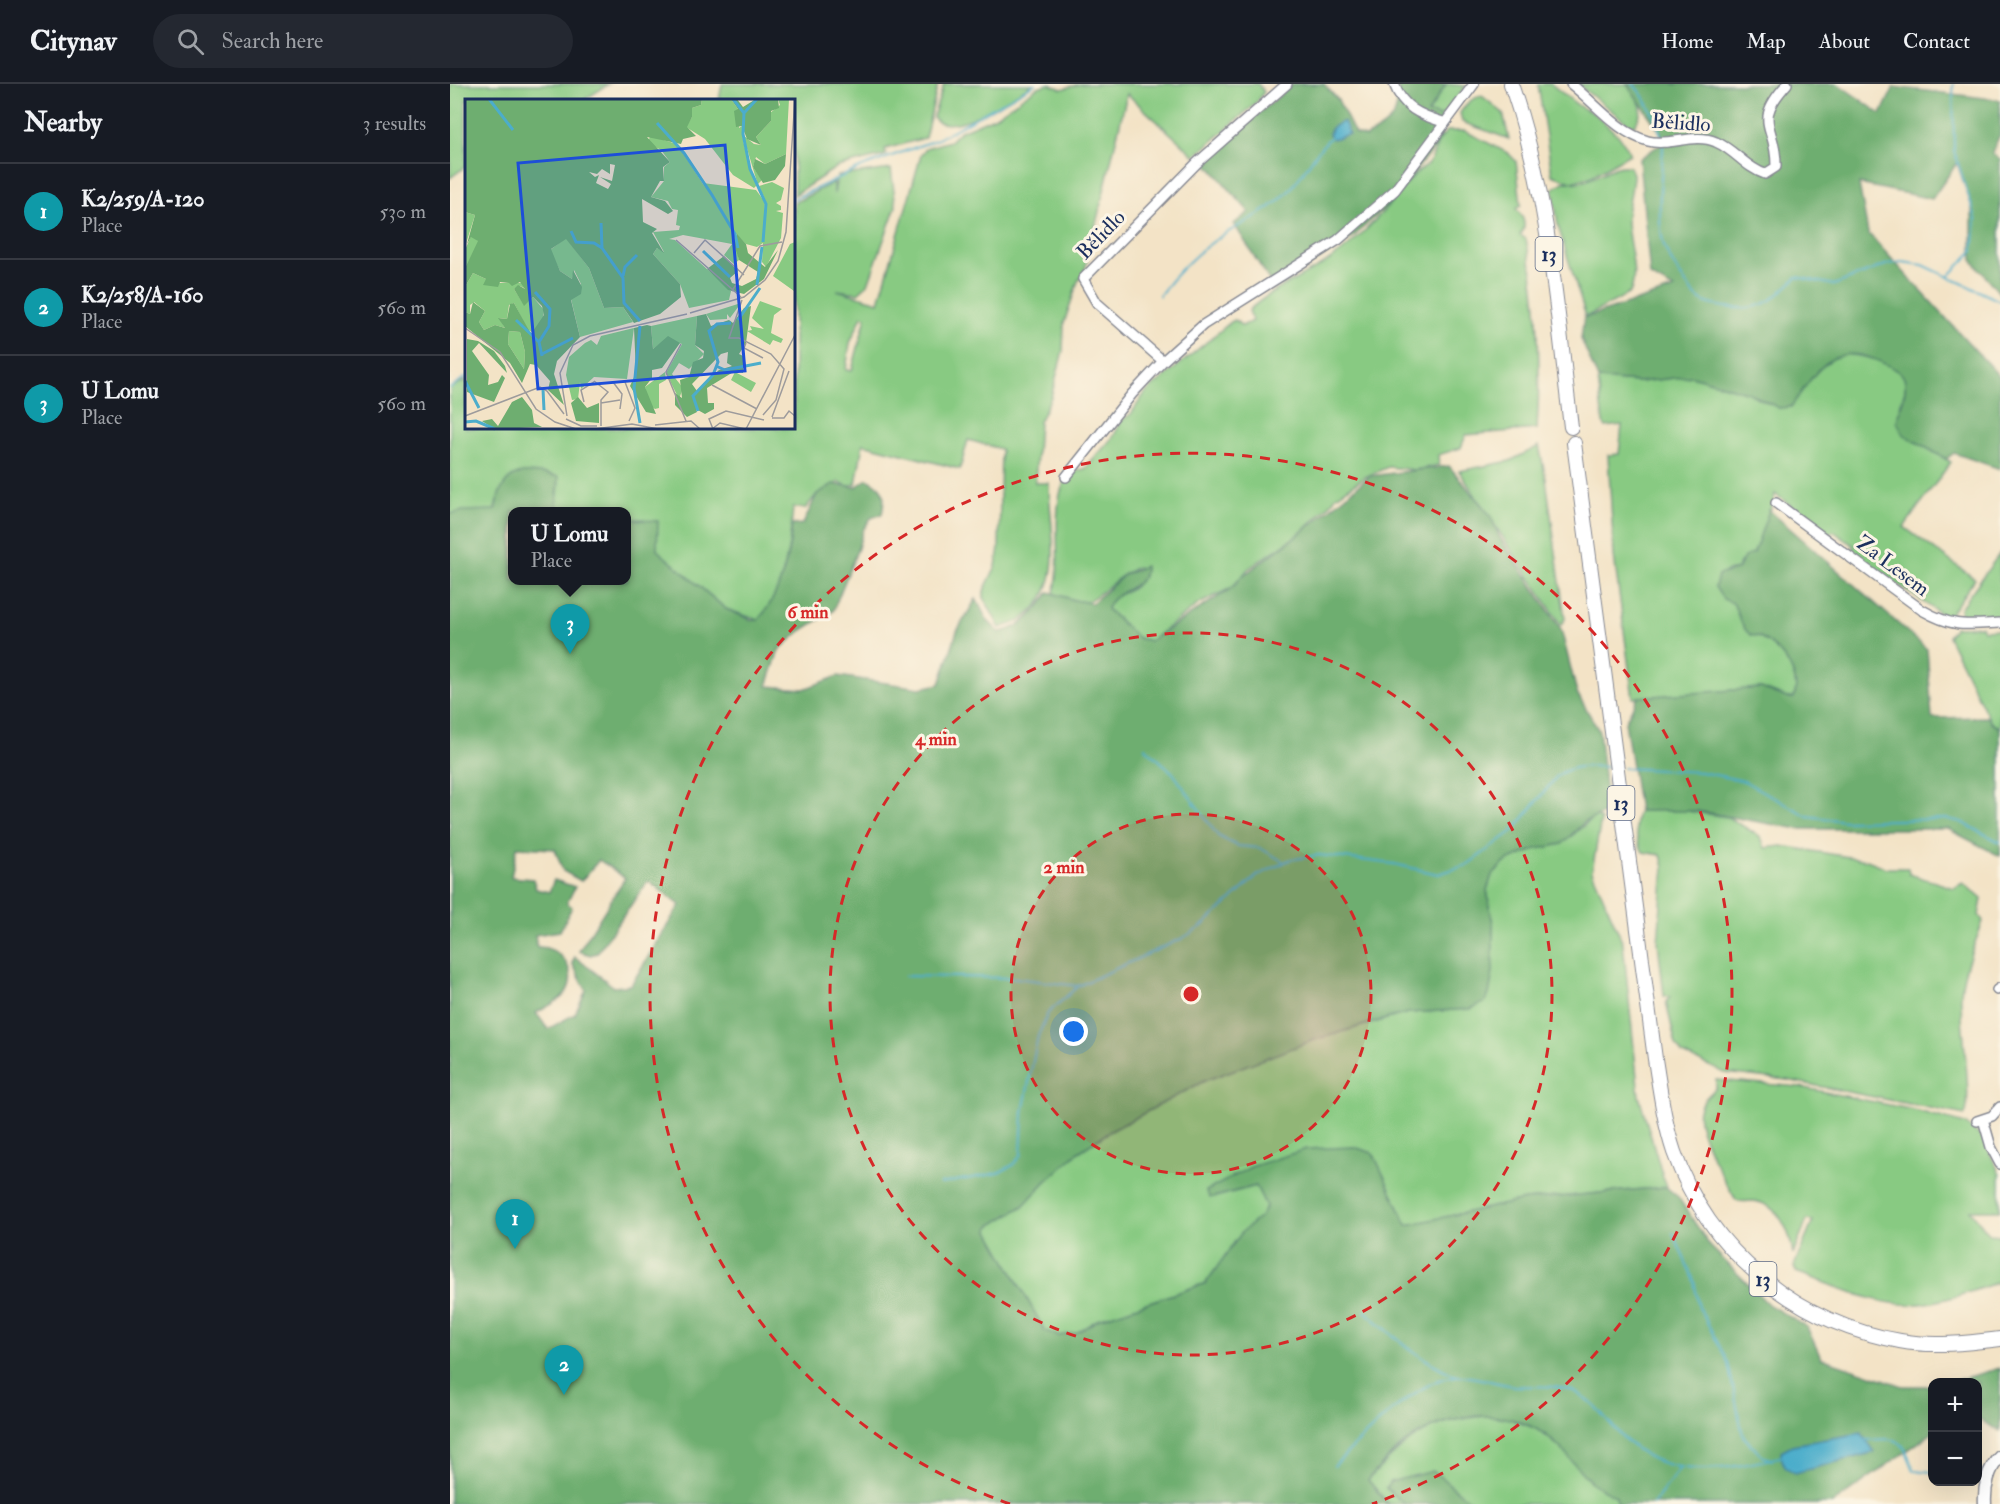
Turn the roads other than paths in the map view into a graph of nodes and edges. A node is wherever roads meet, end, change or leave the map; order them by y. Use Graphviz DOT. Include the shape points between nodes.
graph roads {
  1 [pos="1287,84"];
  2 [pos="1394,84"];
  3 [pos="1474,84"];
  4 [pos="1511,84"];
  5 [pos="1571,84"];
  6 [pos="1787,84"];
  7 [pos="1443,122"];
  8 [pos="1163,360"];
  9 [pos="1571,427"];
  10 [pos="1574,443"];
  11 [pos="1066,477"];
  12 [pos="1776,503"];
  13 [pos="2000,622"];
  14 [pos="2000,1107"];
  15 [pos="2000,1164"];
  16 [pos="2000,1338"];
  17 [pos="2000,1457"];
  18 [pos="1985,1504"];
  1 -- 8 [label="street, Bělidlo" via="1197,163 1083,279 1097,303"];
  2 -- 7 [label="street" via="1400,99 1424,116"];
  3 -- 7 [label="street"];
  4 -- 9 [label="main road, 13" via="1541,197"];
  5 -- 6 [label="street, Bělidlo" via="1629,132 1649,142 1714,141 1765,174 1776,167 1777,152 1766,116 1770,104"];
  7 -- 8 [label="street" via="1395,190 1338,240 1203,325"];
  8 -- 11 [label="street"];
  10 -- 16 [label="main road, 13" via="1664,1115 1689,1188 1719,1235 1750,1270 1786,1297 1847,1328 1902,1342 1934,1344"];
  12 -- 13 [label="street, Za Lesem" via="1944,622"];
  14 -- 15 [label="street" via="1992,1116 1980,1120"];
  17 -- 18 [label="street" via="1994,1462"];
}
